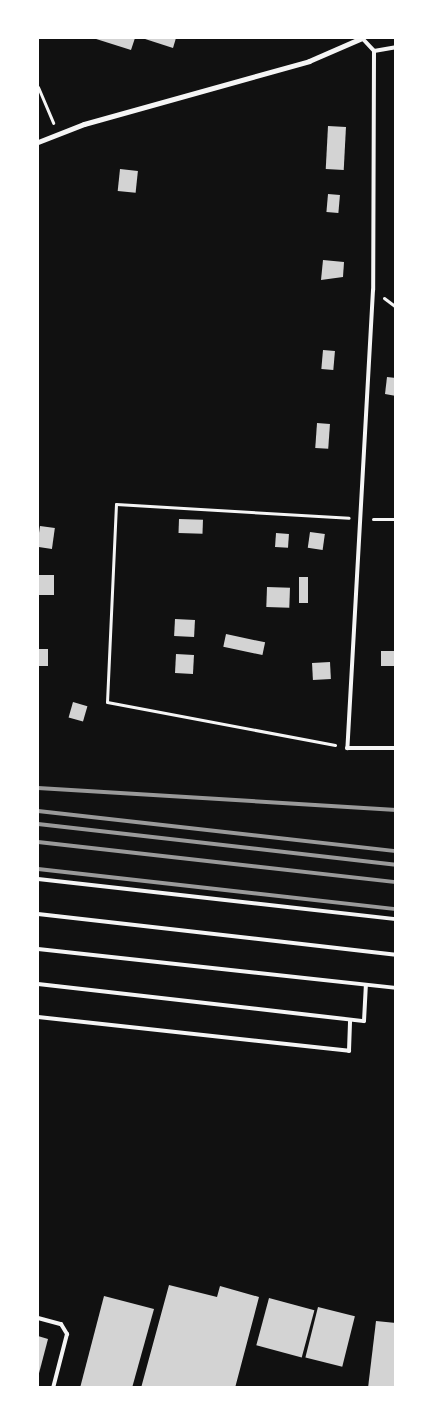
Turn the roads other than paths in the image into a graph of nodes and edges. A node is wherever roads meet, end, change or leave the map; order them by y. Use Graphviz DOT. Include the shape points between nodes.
graph roads {
  1 [pos="362,38"];
  2 [pos="396,47"];
  3 [pos="374,52"];
  4 [pos="38,142"];
  5 [pos="396,748"];
  6 [pos="38,879"];
  7 [pos="38,914"];
  8 [pos="396,919"];
  9 [pos="38,948"];
  10 [pos="396,955"];
  11 [pos="38,984"];
  12 [pos="366,985"];
  13 [pos="396,988"];
  14 [pos="38,1016"];
  15 [pos="350,1020"];
  16 [pos="38,1318"];
  17 [pos="54,1388"];
  1 -- 3 [label="lane"];
  1 -- 4 [label="street" via="309,61 58,133"];
  2 -- 3 [label="lane"];
  3 -- 5 [label="lane" via="373,290 348,748"];
  6 -- 8 [label="lane"];
  7 -- 10 [label="lane"];
  9 -- 12 [label="lane"];
  11 -- 15 [label="lane"];
  12 -- 13 [label="lane"];
  12 -- 15 [label="lane" via="364,1021"];
  14 -- 15 [label="lane" via="349,1051"];
  16 -- 17 [label="lane" via="61,1324 67,1334"];
}
